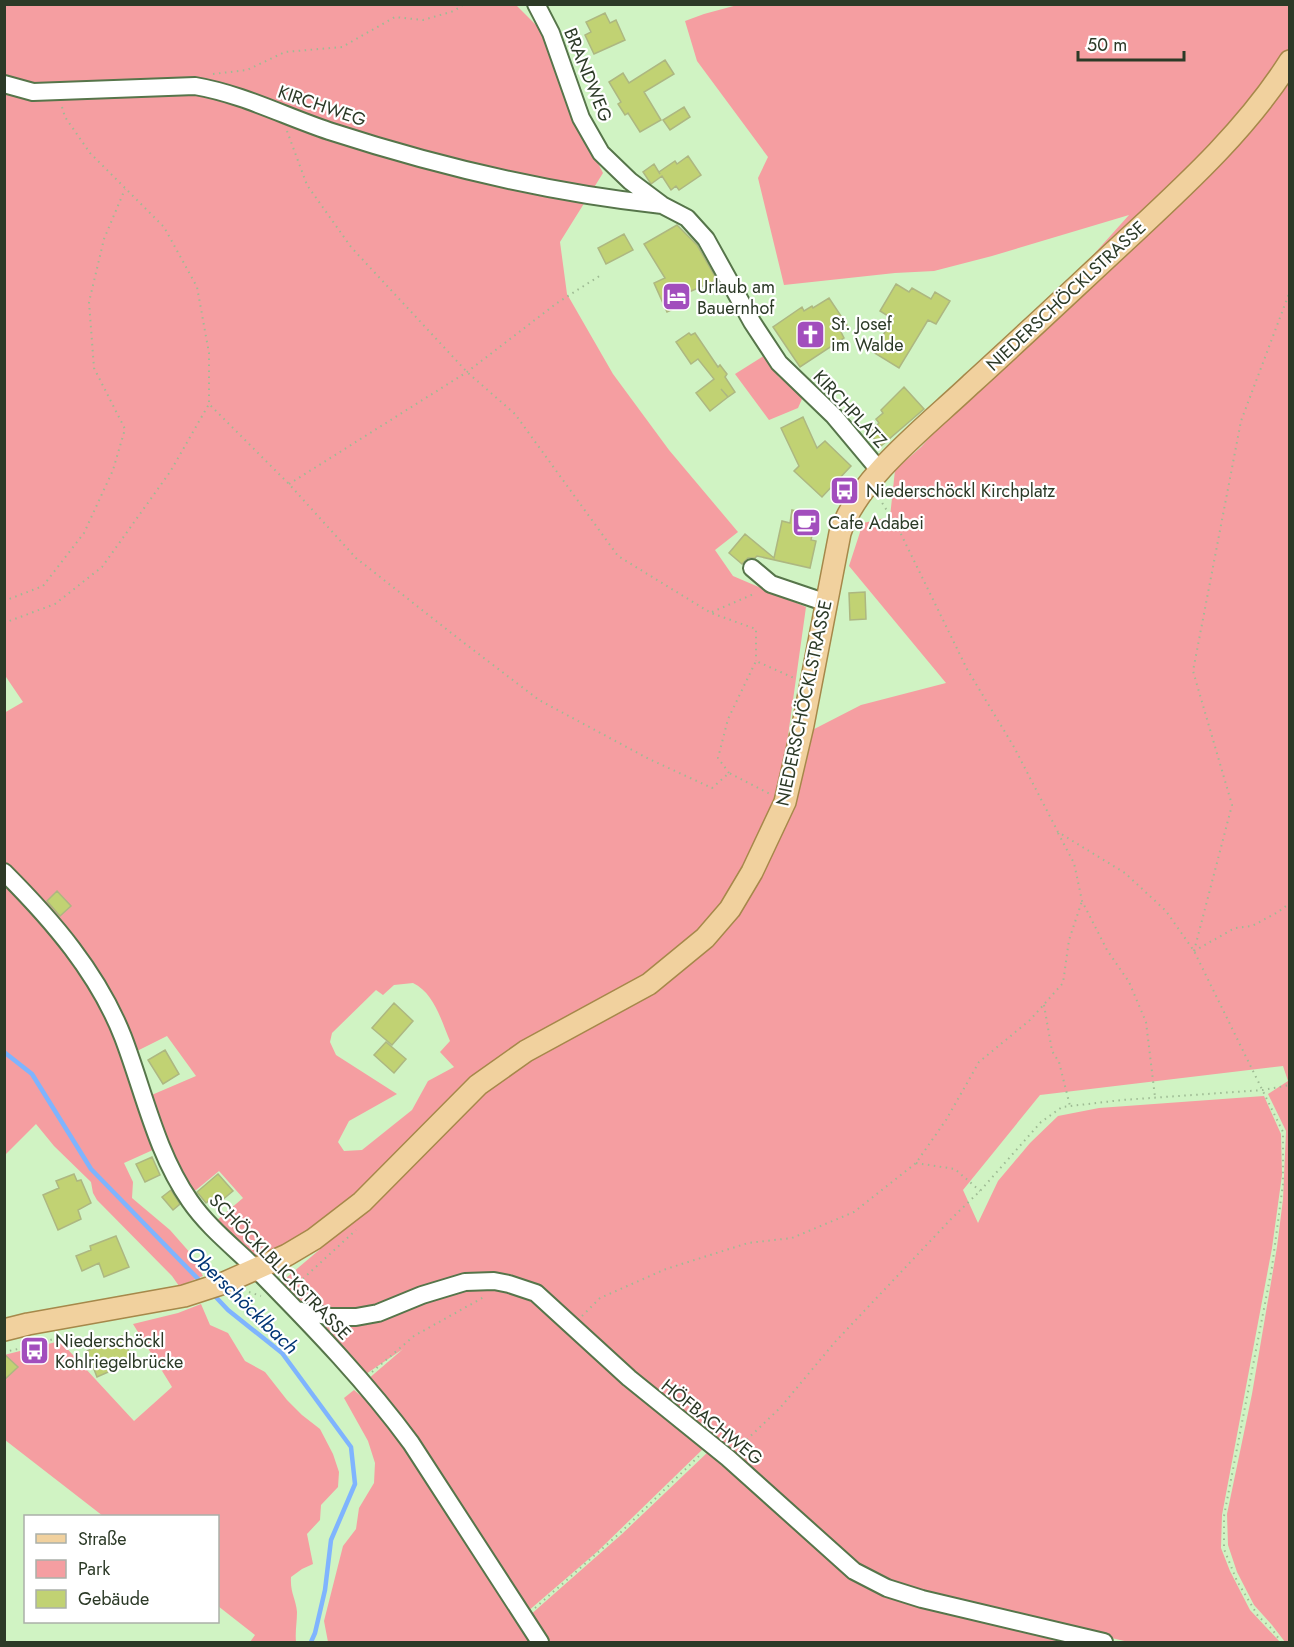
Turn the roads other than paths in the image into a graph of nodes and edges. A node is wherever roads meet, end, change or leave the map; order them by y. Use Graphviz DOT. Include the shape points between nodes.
graph roads {
  1 [pos="536,4"];
  2 [pos="1290,61"];
  3 [pos="4,84"];
  4 [pos="630,181"];
  5 [pos="624,201"];
  6 [pos="662,205"];
  7 [pos="880,471"];
  8 [pos="752,568"];
  9 [pos="826,603"];
  10 [pos="4,872"];
  11 [pos="257,1270"];
  12 [pos="297,1310"];
  13 [pos="4,1330"];
  14 [pos="540,1642"];
  15 [pos="1104,1642"];
  1 -- 4 [label="street, BRANDWEG" via="551,33 581,117 601,153"];
  2 -- 7 [label="main road, NIEDERSCHÖCKLSTRASSE" via="1247,120 1203,166"];
  3 -- 5 [label="street, KIRCHWEG" via="33,92 195,86 221,90 327,130 459,169"];
  4 -- 5 [label="street"];
  4 -- 6 [label="street, BRANDWEG"];
  5 -- 6 [label="street, KIRCHWEG"];
  6 -- 7 [label="street, KIRCHPLATZ" via="698,228 778,363 834,416"];
  7 -- 9 [label="main road, NIEDERSCHÖCKLSTRASSE" via="846,516"];
  8 -- 9 [label="street" via="771,584"];
  9 -- 11 [label="main road, NIEDERSCHÖCKLSTRASSE" via="785,802 770,838 730,909 705,938 649,984 526,1052 478,1085 362,1202 314,1239"];
  10 -- 11 [label="street, SCHÖCKLBLICKSTRASSE" via="55,926 103,995 122,1035 162,1146 186,1195 211,1226"];
  11 -- 12 [label="street, SCHÖCKLBLICKSTRASSE"];
  11 -- 13 [label="main road, NIEDERSCHÖCKLSTRASSE" via="136,1312 60,1318"];
  12 -- 14 [label="street, SCHÖCKLBLICKSTRASSE" via="411,1443"];
  12 -- 15 [label="street, HÖFBACHWEG" via="356,1317 465,1282 494,1281 536,1293 854,1571 887,1588 922,1599"];
}
